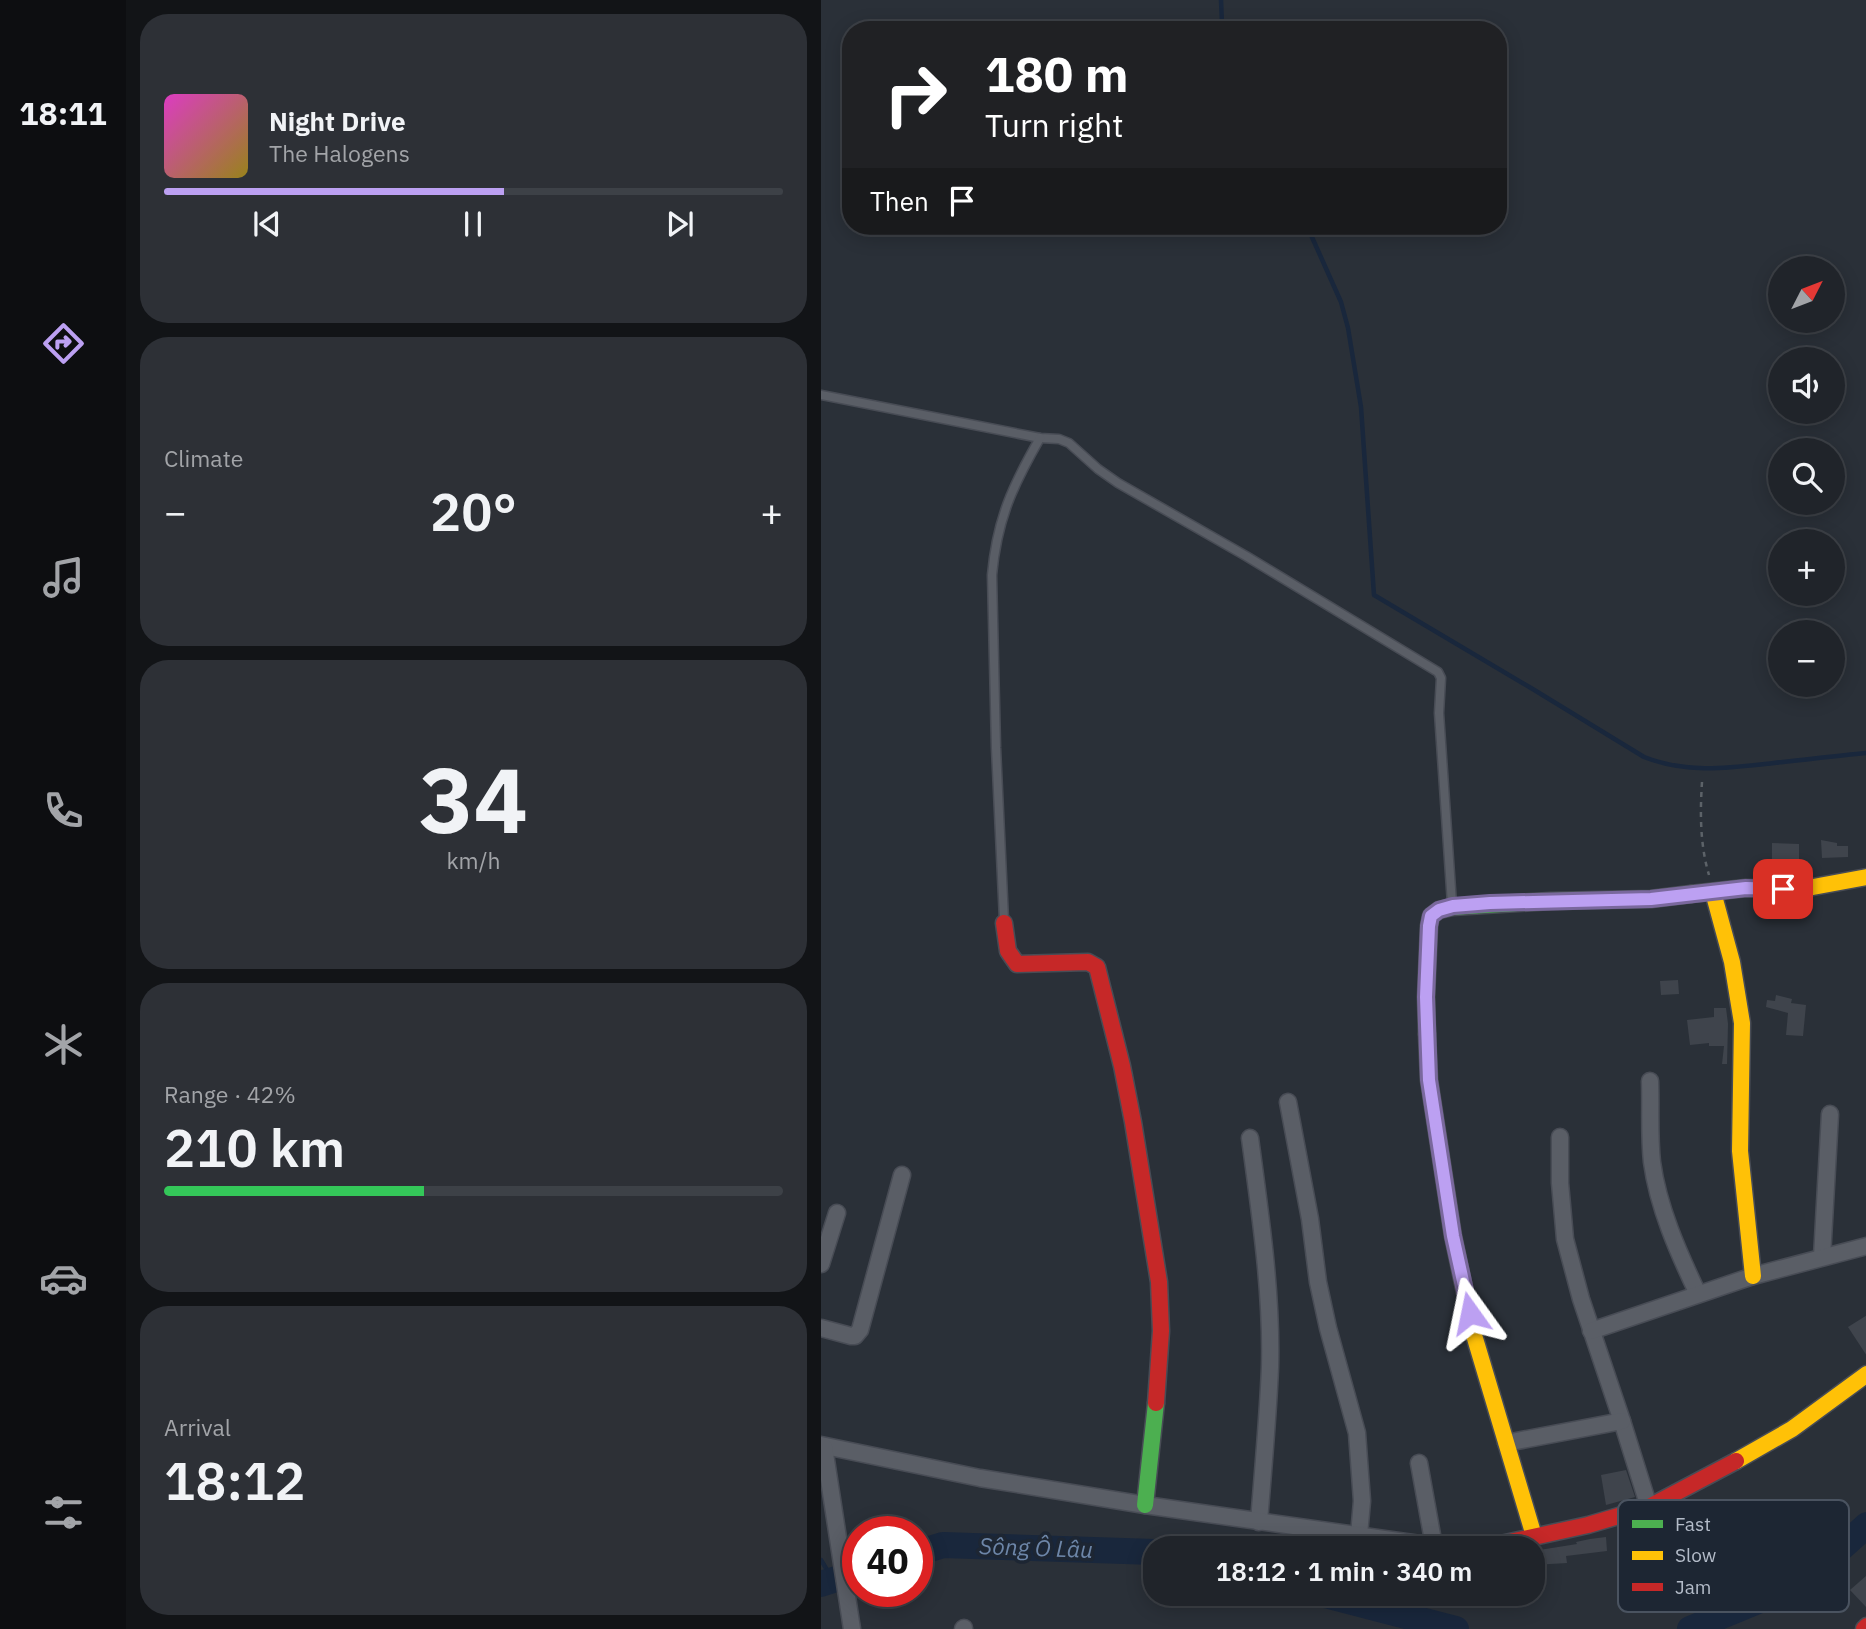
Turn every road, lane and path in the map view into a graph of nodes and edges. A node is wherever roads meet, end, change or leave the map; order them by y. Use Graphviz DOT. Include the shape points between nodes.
graph roads {
  1 [pos="821,396"];
  2 [pos="1040,438"];
  3 [pos="1702,782"];
  4 [pos="1866,877"];
  5 [pos="1713,892"];
  6 [pos="1453,906"];
  7 [pos="1004,923"];
  8 [pos="1651,1081"];
  9 [pos="1288,1102"];
  10 [pos="1830,1114"];
  11 [pos="1560,1137"];
  12 [pos="1250,1138"];
  13 [pos="902,1175"];
  14 [pos="837,1213"];
  15 [pos="1866,1246"];
  16 [pos="1822,1257"];
  17 [pos="821,1264"];
  18 [pos="1753,1276"];
  19 [pos="1698,1294"];
  20 [pos="821,1328"];
  21 [pos="1591,1331"];
  22 [pos="1866,1374"];
  23 [pos="1622,1421"];
  24 [pos="1506,1443"];
  25 [pos="823,1446"];
  26 [pos="1419,1463"];
  27 [pos="1647,1500"];
  28 [pos="1662,1500"];
  29 [pos="1145,1505"];
  30 [pos="1618,1516"];
  31 [pos="1259,1522"];
  32 [pos="1359,1535"];
  33 [pos="1366,1536"];
  34 [pos="1432,1536"];
  35 [pos="1534,1536"];
  36 [pos="852,1626"];
  1 -- 2 [label="lane"];
  2 -- 6 [label="lane" via="1069,443 1127,488 1438,672"];
  2 -- 7 [label="lane" via="1003,512 992,575"];
  3 -- 5 [label="path" via="1703,846"];
  4 -- 5 [label="street" via="1813,887"];
  5 -- 6 [label="street" via="1651,899"];
  5 -- 18 [label="street" via="1741,1011 1740,1151"];
  6 -- 24 [label="street" via="1431,916 1429,926 1429,1080 1460,1271"];
  7 -- 29 [label="street" via="1007,952 1016,964 1088,962 1097,967 1122,1066 1159,1282 1160,1359"];
  8 -- 19 [label="street" via="1651,1146 1657,1185"];
  9 -- 32 [label="street" via="1317,1282 1357,1433 1362,1501"];
  10 -- 16 [label="street"];
  11 -- 21 [label="street" via="1565,1240"];
  12 -- 31 [label="street" via="1264,1248 1270,1355"];
  13 -- 20 [label="street" via="860,1330 851,1336"];
  14 -- 17 [label="street"];
  15 -- 16 [label="street"];
  16 -- 18 [label="street"];
  18 -- 19 [label="street"];
  19 -- 21 [label="street"];
  21 -- 23 [label="street"];
  22 -- 28 [label="street" via="1792,1429"];
  23 -- 24 [label="street"];
  23 -- 27 [label="street"];
  24 -- 35 [label="street"];
  25 -- 29 [label="street"];
  25 -- 36 [label="street"];
  26 -- 34 [label="street"];
  29 -- 31 [label="street"];
  30 -- 35 [label="street"];
  31 -- 32 [label="street"];
  32 -- 33 [label="street"];
}
